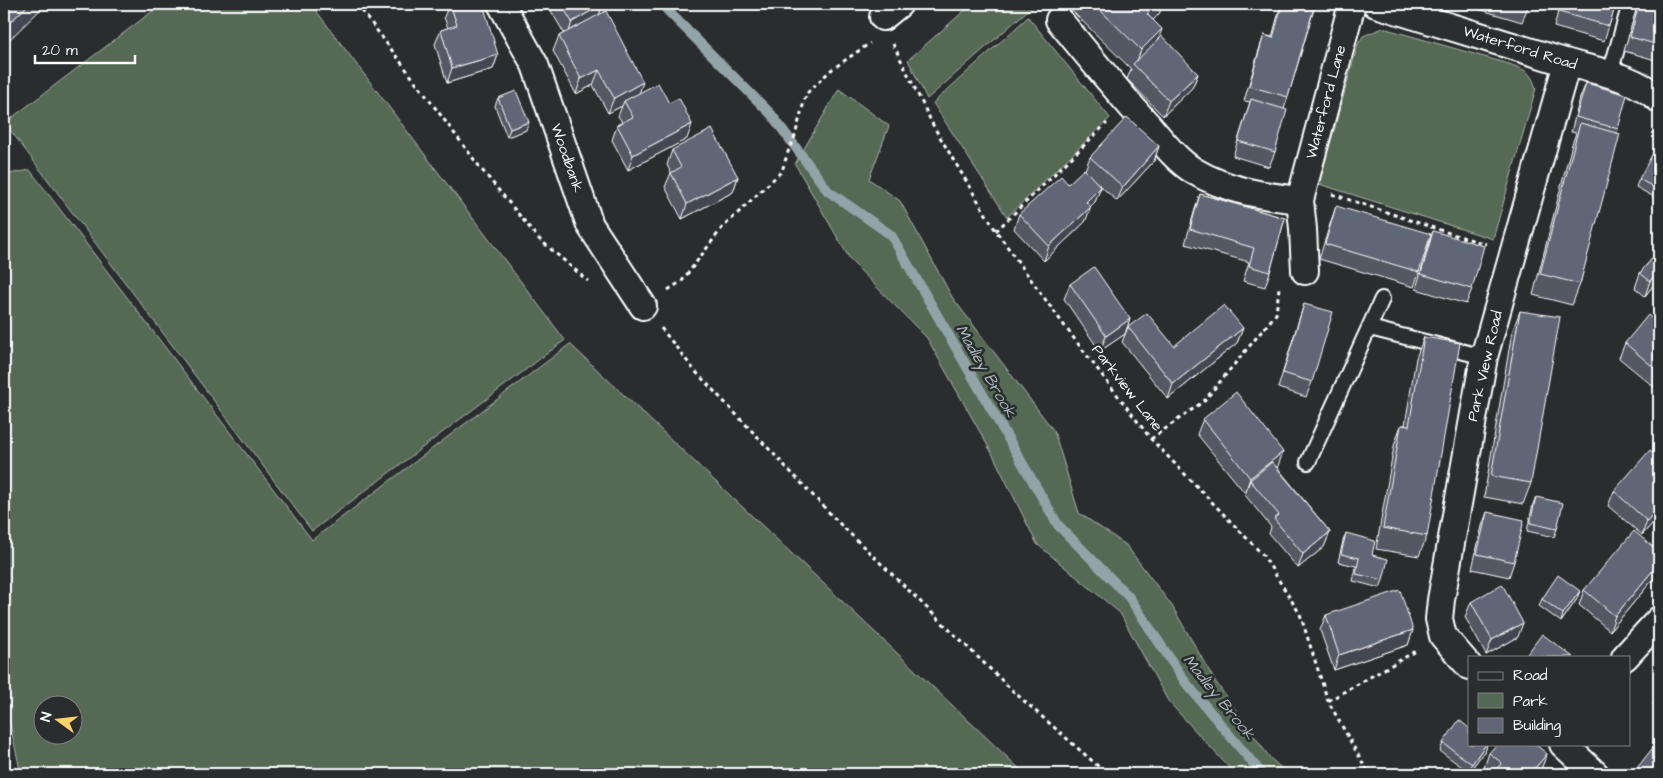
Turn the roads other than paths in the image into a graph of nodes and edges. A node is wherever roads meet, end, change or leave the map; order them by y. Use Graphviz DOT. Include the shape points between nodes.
graph roads {
  1 [pos="501,4"];
  2 [pos="1352,4"];
  3 [pos="1376,4"];
  4 [pos="1630,4"];
  5 [pos="1059,20"];
  6 [pos="1566,63"];
  7 [pos="1610,73"];
  8 [pos="1659,99"];
  9 [pos="1301,193"];
  10 [pos="1305,271"];
  11 [pos="1382,299"];
  12 [pos="643,306"];
  13 [pos="1370,328"];
  14 [pos="1484,357"];
  15 [pos="1308,462"];
  16 [pos="1659,620"];
  17 [pos="1626,656"];
  18 [pos="1468,665"];
  19 [pos="1565,746"];
  20 [pos="1596,774"];
  1 -- 12 [label="street, Woodbank" via="535,65 590,225"];
  2 -- 9 [label="street, Waterford Lane"];
  3 -- 6 [label="street, Waterford Road"];
  4 -- 7 [label="lane"];
  5 -- 9 [label="street" via="1127,103 1192,170 1225,186 1260,196"];
  6 -- 7 [label="street, Waterford Road"];
  6 -- 14 [label="street, Park View Road"];
  7 -- 8 [label="street, Waterford Road" via="1649,89"];
  9 -- 10 [label="street, Waterford Lane"];
  11 -- 13 [label="lane"];
  13 -- 14 [label="lane"];
  13 -- 15 [label="lane"];
  14 -- 18 [label="street, Park View Road" via="1439,619 1443,636"];
  16 -- 17 [label="street"];
  19 -- 20 [label="street"];
}
